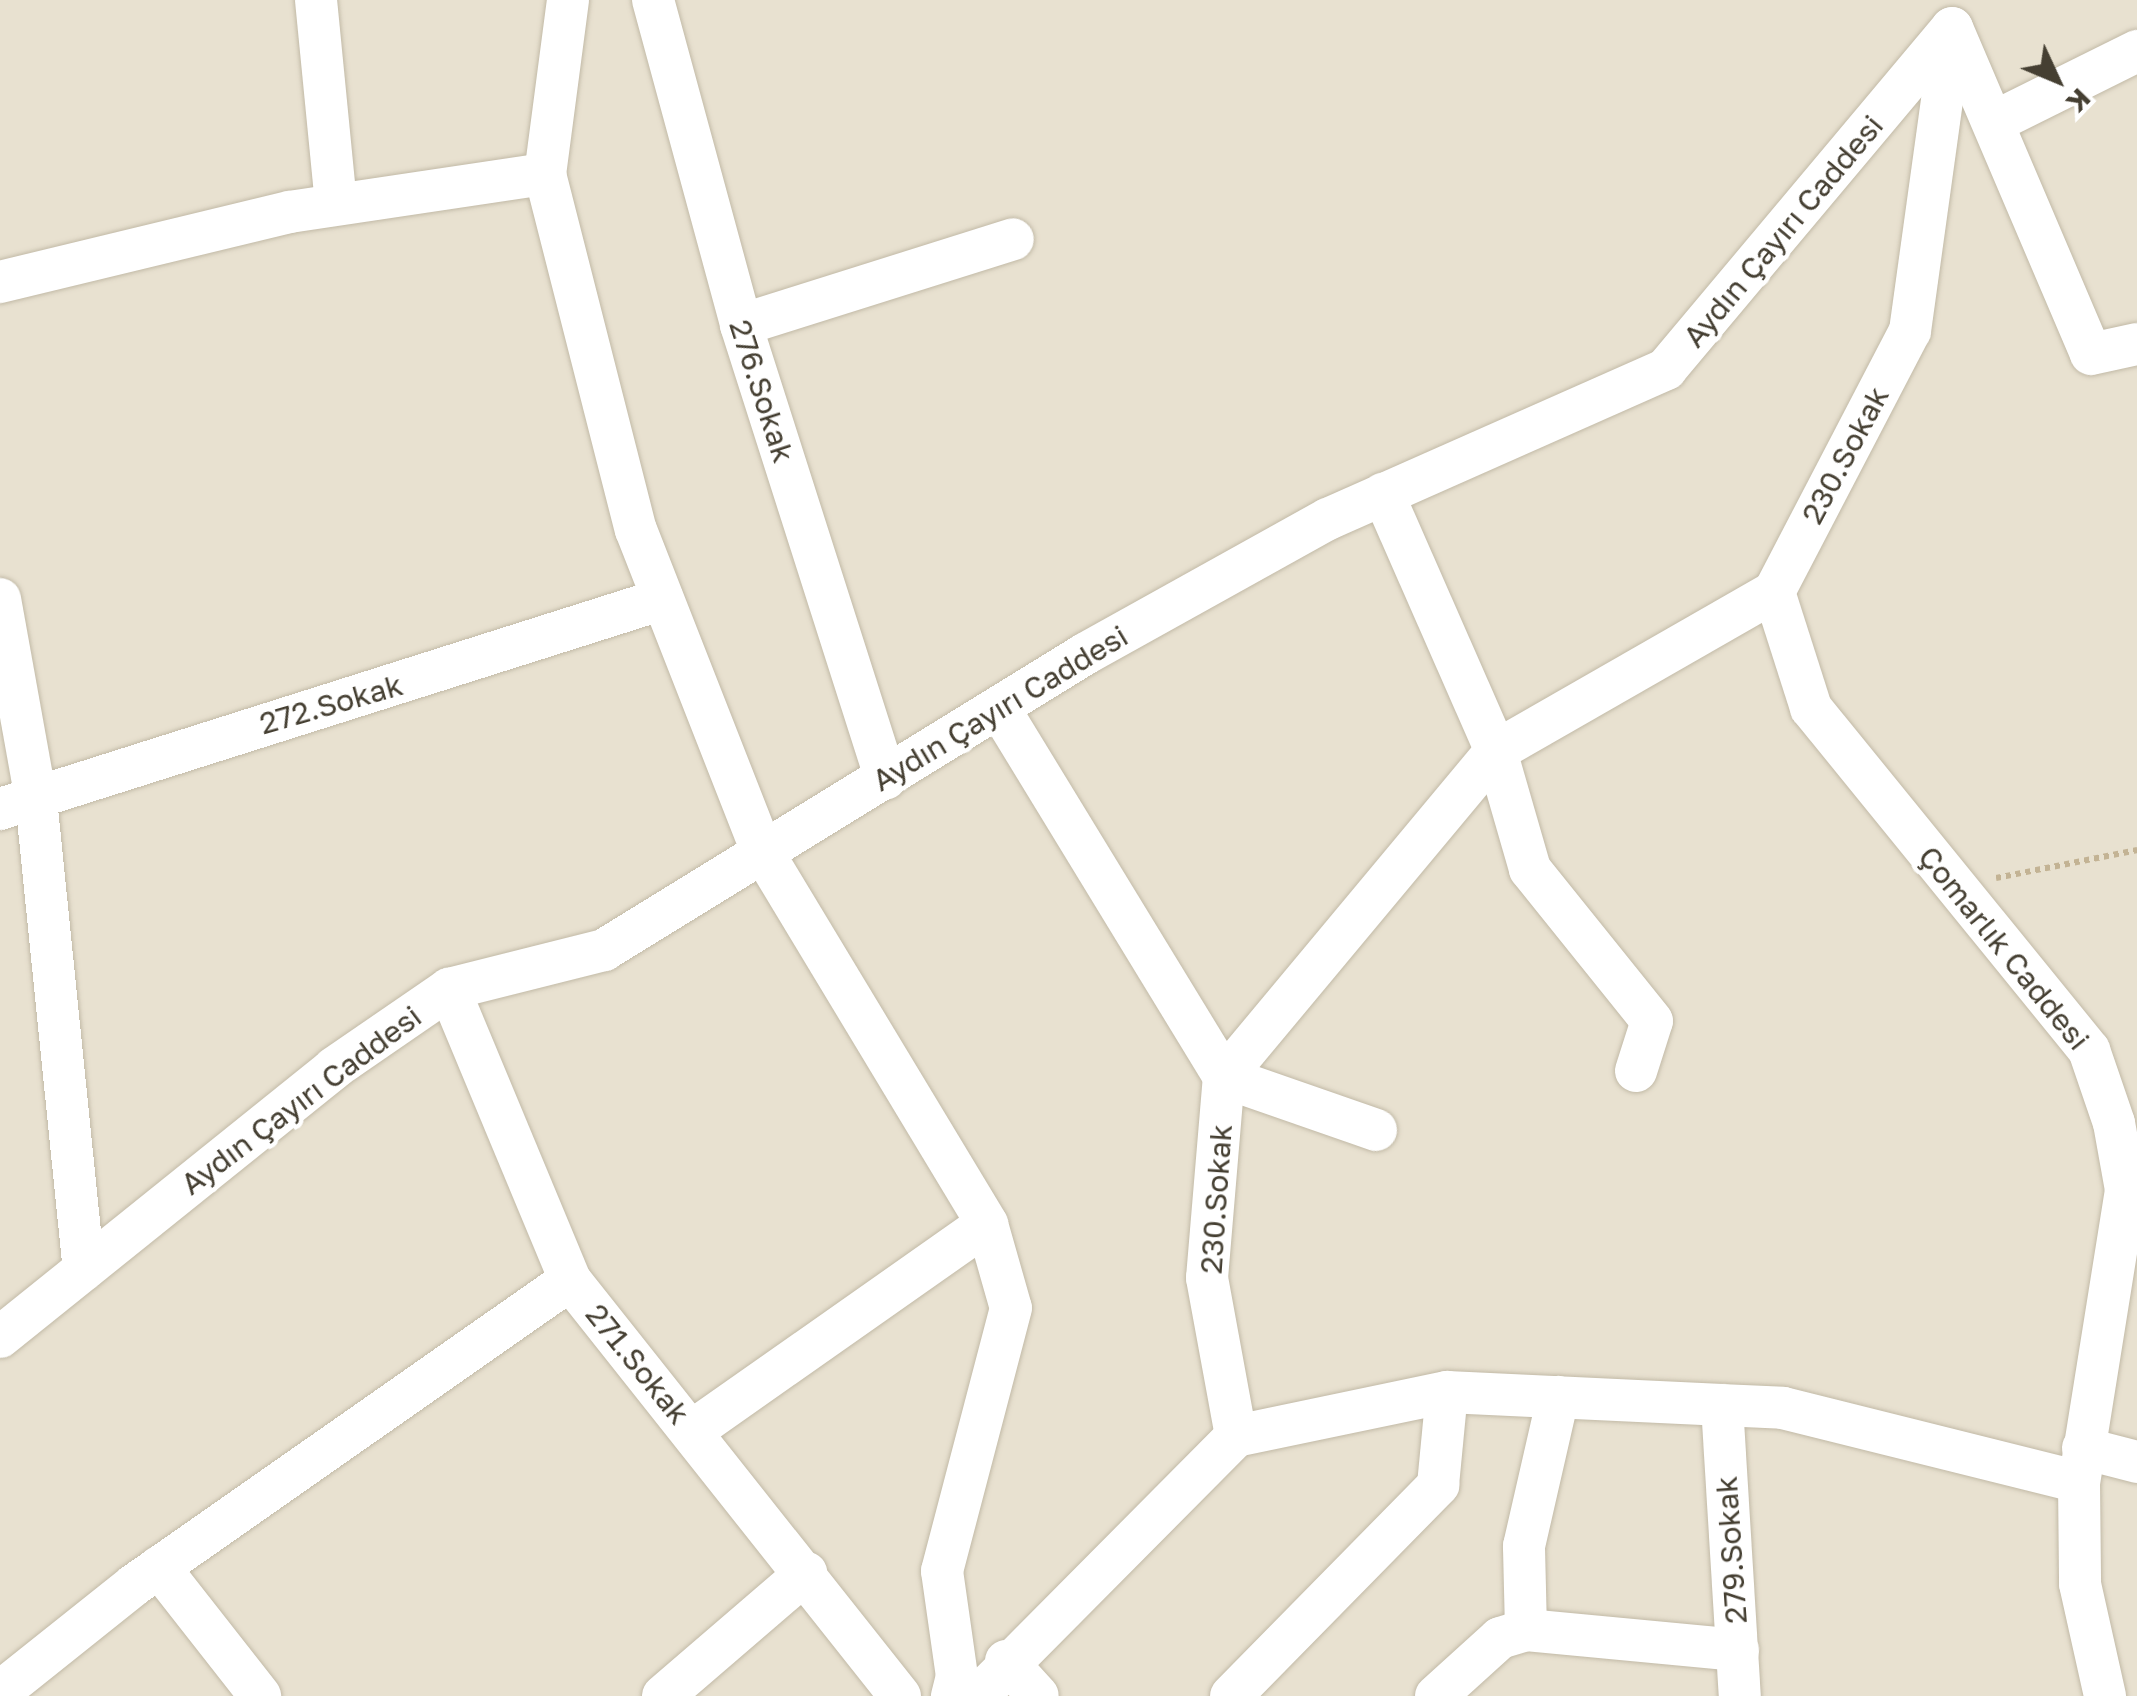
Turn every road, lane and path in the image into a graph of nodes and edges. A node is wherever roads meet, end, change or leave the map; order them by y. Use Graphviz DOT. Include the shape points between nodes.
graph roads {
  1 [pos="316,0"];
  2 [pos="568,0"];
  3 [pos="653,0"];
  4 [pos="1950,14"];
  5 [pos="2137,50"];
  6 [pos="1994,122"];
  7 [pos="545,174"];
  8 [pos="336,204"];
  9 [pos="1013,239"];
  10 [pos="0,282"];
  11 [pos="741,324"];
  12 [pos="2137,344"];
  13 [pos="1383,494"];
  14 [pos="1774,592"];
  15 [pos="0,599"];
  16 [pos="663,599"];
  17 [pos="1002,712"];
  18 [pos="1496,752"];
  19 [pos="886,778"];
  20 [pos="18,804"];
  21 [pos="760,849"];
  22 [pos="2137,850"];
  23 [pos="1961,885"];
  24 [pos="448,989"];
  25 [pos="1636,1071"];
  26 [pos="1224,1077"];
  27 [pos="1376,1130"];
  28 [pos="986,1224"];
  29 [pos="84,1270"];
  30 [pos="570,1280"];
  31 [pos="0,1337"];
  32 [pos="1447,1392"];
  33 [pos="1558,1397"];
  34 [pos="1722,1405"];
  35 [pos="692,1431"];
  36 [pos="1236,1436"];
  37 [pos="2137,1462"];
  38 [pos="2081,1465"];
  39 [pos="159,1567"];
  40 [pos="806,1573"];
  41 [pos="1526,1630"];
  42 [pos="1738,1650"];
  43 [pos="1006,1661"];
  44 [pos="23,1687"];
  45 [pos="260,1696"];
  46 [pos="663,1696"];
  47 [pos="900,1696"];
  48 [pos="952,1696"];
  49 [pos="978,1696"];
  50 [pos="1038,1696"];
  51 [pos="1231,1696"];
  52 [pos="1436,1696"];
  53 [pos="1740,1696"];
  54 [pos="2105,1696"];
  1 -- 8 [label="street"];
  2 -- 7 [label="street"];
  3 -- 11 [label="street, 276.Sokak"];
  4 -- 6 [label="street"];
  4 -- 13 [label="street, Aydın Çayırı Caddesi" via="1666,368"];
  4 -- 14 [label="street, 230.Sokak" via="1910,331"];
  5 -- 6 [label="street"];
  6 -- 12 [label="street" via="2091,354"];
  7 -- 8 [label="street"];
  7 -- 16 [label="street" via="636,530"];
  8 -- 10 [label="street"];
  9 -- 11 [label="street"];
  11 -- 19 [label="street, 276.Sokak"];
  13 -- 17 [label="street, Aydın Çayırı Caddesi" via="1085,654"];
  13 -- 18 [label="street"];
  14 -- 18 [label="street"];
  14 -- 23 [label="street, Çomarlık Caddesi" via="1811,708 1889,811"];
  15 -- 20 [label="street"];
  16 -- 20 [label="street, 272.Sokak"];
  16 -- 21 [label="street"];
  17 -- 19 [label="street, Aydın Çayırı Caddesi"];
  17 -- 26 [label="street"];
  18 -- 25 [label="street" via="1530,870 1652,1020"];
  18 -- 26 [label="street"];
  19 -- 21 [label="street, Aydın Çayırı Caddesi"];
  20 -- 29 [label="street"];
  21 -- 24 [label="street, Aydın Çayırı Caddesi" via="604,950"];
  21 -- 28 [label="street"];
  22 -- 23 [label="path"];
  23 -- 38 [label="street, Çomarlık Caddesi" via="2089,1050 2114,1123 2126,1190"];
  24 -- 29 [label="street, Aydın Çayırı Caddesi" via="334,1068"];
  24 -- 30 [label="street, 271.Sokak"];
  26 -- 27 [label="street"];
  26 -- 36 [label="street, 230.Sokak" via="1208,1278"];
  28 -- 35 [label="street"];
  28 -- 48 [label="street" via="1012,1308 942,1570 957,1676"];
  29 -- 31 [label="street, Aydın Çayırı Caddesi"];
  30 -- 35 [label="street, 271.Sokak"];
  30 -- 39 [label="street"];
  32 -- 33 [label="street"];
  32 -- 36 [label="street"];
  32 -- 51 [label="street" via="1438,1485"];
  33 -- 34 [label="street"];
  33 -- 41 [label="street" via="1524,1546"];
  34 -- 38 [label="street" via="1784,1408"];
  34 -- 42 [label="street, 279.Sokak"];
  35 -- 40 [label="street, 271.Sokak"];
  36 -- 43 [label="street"];
  37 -- 38 [label="street"];
  38 -- 54 [label="street, Çomarlık Caddesi" via="2080,1584"];
  39 -- 44 [label="street"];
  39 -- 45 [label="street"];
  40 -- 46 [label="street"];
  40 -- 47 [label="street, 271.Sokak"];
  41 -- 42 [label="street"];
  41 -- 52 [label="street" via="1500,1638"];
  42 -- 53 [label="street, 279.Sokak"];
  43 -- 49 [label="street"];
  43 -- 50 [label="street"];
}
